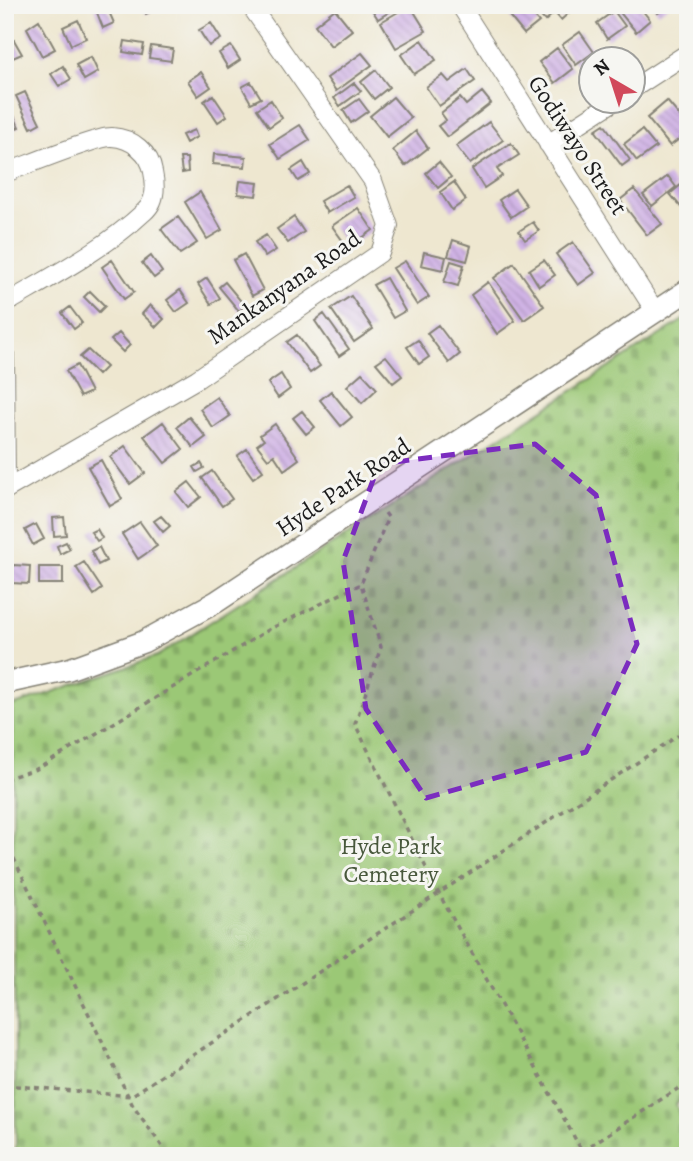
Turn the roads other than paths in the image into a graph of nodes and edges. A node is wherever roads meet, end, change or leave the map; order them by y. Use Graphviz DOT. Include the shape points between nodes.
graph roads {
  1 [pos="250,5"];
  2 [pos="461,5"];
  3 [pos="688,53"];
  4 [pos="648,79"];
  5 [pos="592,116"];
  6 [pos="548,144"];
  7 [pos="5,173"];
  8 [pos="688,290"];
  9 [pos="5,304"];
  10 [pos="655,311"];
  11 [pos="5,354"];
  12 [pos="6,489"];
  13 [pos="5,683"];
  1 -- 12 [label="street, Mankanyana Road" via="373,181 389,226 380,253 197,379"];
  2 -- 6 [label="street, Godiwayo Street"];
  3 -- 4 [label="street"];
  5 -- 6 [label="street"];
  6 -- 10 [label="street, Godiwayo Street"];
  7 -- 9 [label="street" via="110,136 129,140 144,152 152,164 155,196 146,211 83,257"];
  8 -- 10 [label="street, Hyde Park Road"];
  10 -- 13 [label="street, Hyde Park Road" via="216,602 143,642 69,669"];
  11 -- 12 [label="street"];
}
